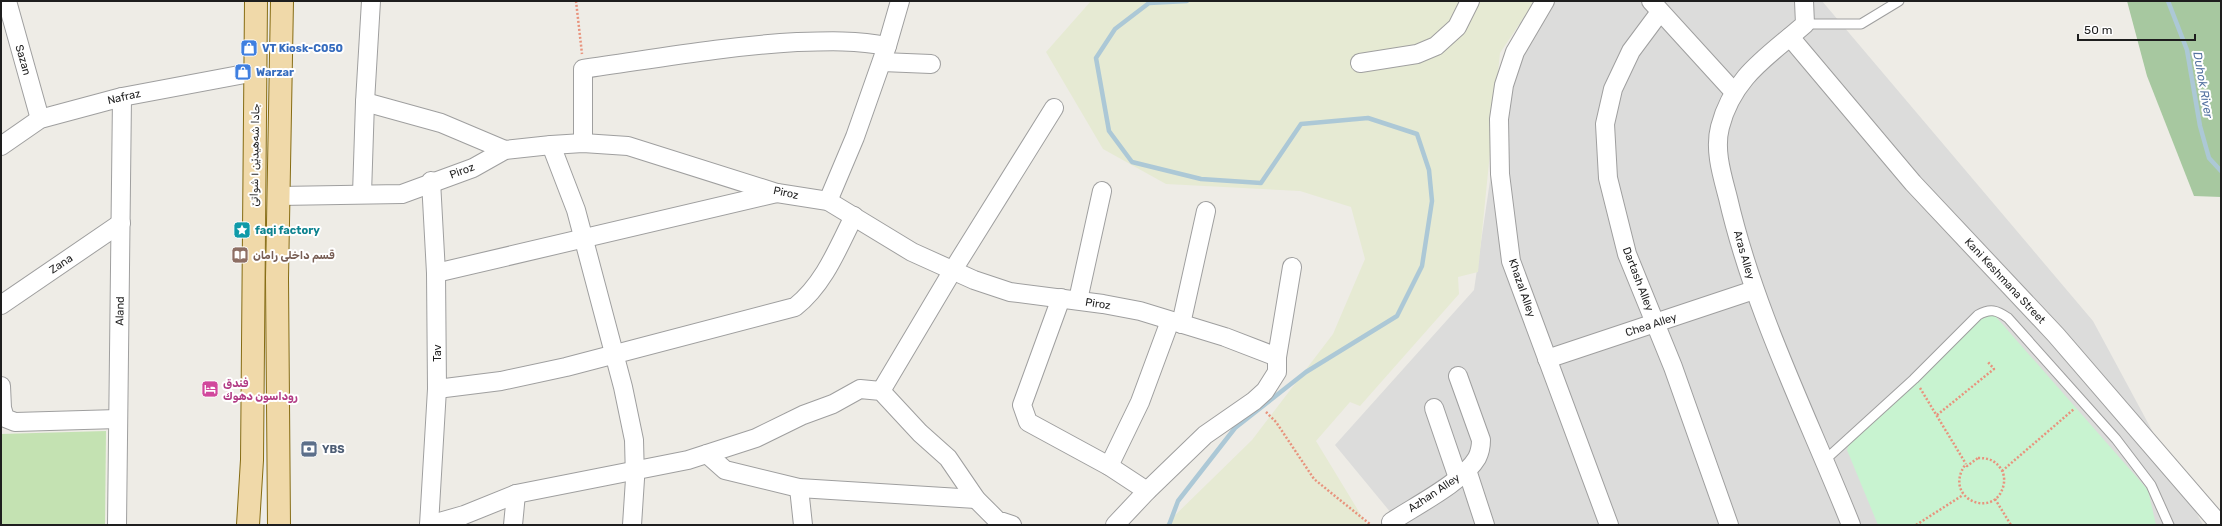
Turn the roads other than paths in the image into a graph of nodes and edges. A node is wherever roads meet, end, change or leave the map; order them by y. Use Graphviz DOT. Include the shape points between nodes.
graph roads {
  1 [pos="7,1"];
  2 [pos="256,1"];
  3 [pos="282,1"];
  4 [pos="371,1"];
  5 [pos="900,1"];
  6 [pos="1470,1"];
  7 [pos="1545,1"];
  8 [pos="1804,1"];
  9 [pos="1899,1"];
  10 [pos="1655,7"];
  11 [pos="1804,24"];
  12 [pos="1790,37"];
  13 [pos="884,54"];
  14 [pos="1360,63"];
  15 [pos="931,64"];
  16 [pos="255,72"];
  17 [pos="1734,92"];
  18 [pos="122,97"];
  19 [pos="365,102"];
  20 [pos="1054,108"];
  21 [pos="40,119"];
  22 [pos="583,143"];
  23 [pos="551,145"];
  24 [pos="1,146"];
  25 [pos="505,150"];
  26 [pos="431,182"];
  27 [pos="1102,191"];
  28 [pos="777,193"];
  29 [pos="362,194"];
  30 [pos="279,196"];
  31 [pos="828,201"];
  32 [pos="1206,211"];
  33 [pos="854,216"];
  34 [pos="121,223"];
  35 [pos="584,240"];
  36 [pos="1292,267"];
  37 [pos="953,270"];
  38 [pos="436,273"];
  39 [pos="1754,290"];
  40 [pos="1069,299"];
  41 [pos="1,305"];
  42 [pos="1175,322"];
  43 [pos="1655,323"];
  44 [pos="615,356"];
  45 [pos="1277,357"];
  46 [pos="1547,359"];
  47 [pos="1458,376"];
  48 [pos="1,386"];
  49 [pos="437,389"];
  50 [pos="881,391"];
  51 [pos="1434,408"];
  52 [pos="118,419"];
  53 [pos="707,454"];
  54 [pos="278,458"];
  55 [pos="252,460"];
  56 [pos="1825,460"];
  57 [pos="1109,466"];
  58 [pos="635,470"];
  59 [pos="1463,474"];
  60 [pos="799,488"];
  61 [pos="1147,491"];
  62 [pos="516,494"];
  63 [pos="976,499"];
  64 [pos="1391,522"];
  65 [pos="117,525"];
  66 [pos="248,525"];
  67 [pos="279,525"];
  68 [pos="429,525"];
  69 [pos="513,525"];
  70 [pos="632,525"];
  71 [pos="803,525"];
  72 [pos="1012,525"];
  73 [pos="1115,525"];
  74 [pos="1485,525"];
  75 [pos="1609,525"];
  76 [pos="1729,525"];
  77 [pos="1851,525"];
  78 [pos="2169,525"];
  79 [pos="2220,525"];
  1 -- 21 [label="street, Sazan"];
  2 -- 16 [label="main road, جادا شەهیدێن ١ شواتێ"];
  3 -- 30 [label="main road"];
  4 -- 19 [label="street"];
  5 -- 13 [label="street"];
  6 -- 14 [label="street" via="1457,27 1436,46 1417,54"];
  7 -- 46 [label="street, Khazal Alley" via="1515,52 1504,85 1499,119 1500,174 1511,261"];
  8 -- 11 [label="street"];
  9 -- 11 [label="lane" via="1861,24"];
  10 -- 17 [label="street"];
  10 -- 43 [label="street, Dartash Alley" via="1613,89 1605,124 1608,178 1627,254"];
  11 -- 12 [label="street, Aras Alley"];
  12 -- 17 [label="street, Aras Alley" via="1749,72"];
  12 -- 79 [label="street, Kani Keshmana Street" via="1913,184 2056,334"];
  13 -- 15 [label="street"];
  13 -- 22 [label="street" via="864,41 758,44 584,69"];
  13 -- 31 [label="street" via="855,137"];
  16 -- 18 [label="street, Nafraz"];
  16 -- 55 [label="main road, جادا شەهیدێن ١ شواتێ"];
  17 -- 39 [label="street, Aras Alley" via="1720,128 1718,157 1731,213"];
  18 -- 21 [label="street, Nafraz"];
  18 -- 34 [label="street, Aland"];
  19 -- 25 [label="street" via="441,123"];
  19 -- 29 [label="street"];
  20 -- 37 [label="street"];
  21 -- 24 [label="street, Nafraz"];
  22 -- 23 [label="street, Piroz"];
  22 -- 28 [label="street, Piroz" via="628,146"];
  23 -- 25 [label="street, Piroz"];
  23 -- 35 [label="street" via="576,210"];
  25 -- 26 [label="street, Piroz" via="473,168"];
  26 -- 29 [label="street, Piroz" via="402,194"];
  26 -- 38 [label="street, Tav"];
  27 -- 40 [label="street"];
  28 -- 31 [label="street, Piroz"];
  28 -- 35 [label="street"];
  29 -- 30 [label="street, Piroz"];
  30 -- 54 [label="main road"];
  31 -- 33 [label="street, Piroz"];
  32 -- 42 [label="street"];
  33 -- 37 [label="street, Piroz" via="912,252"];
  33 -- 44 [label="street" via="821,280 795,307"];
  34 -- 41 [label="street, Zana"];
  34 -- 52 [label="street, Aland"];
  35 -- 38 [label="street"];
  35 -- 44 [label="street"];
  36 -- 45 [label="street"];
  37 -- 40 [label="street, Piroz" via="1010,292"];
  37 -- 50 [label="street"];
  38 -- 49 [label="street, Tav"];
  39 -- 43 [label="street, Chea Alley"];
  39 -- 56 [label="street, Aras Alley"];
  40 -- 42 [label="street, Piroz" via="1132,310"];
  40 -- 57 [label="street" via="1022,405 1028,422"];
  42 -- 45 [label="street, Piroz"];
  42 -- 57 [label="street"];
  43 -- 46 [label="street, Chea Alley"];
  43 -- 76 [label="street, Dartash Alley"];
  44 -- 49 [label="street" via="501,380"];
  44 -- 58 [label="street" via="634,440"];
  45 -- 61 [label="street" via="1277,372 1265,391 1205,435"];
  46 -- 75 [label="street, Khazal Alley"];
  47 -- 59 [label="street, Azhan Alley" via="1481,440 1477,458"];
  48 -- 52 [label="street" via="5,418 15,422"];
  49 -- 68 [label="street, Tav"];
  50 -- 53 [label="street" via="860,389 833,404 803,415 756,438"];
  50 -- 63 [label="street" via="920,433 948,458"];
  51 -- 59 [label="street"];
  52 -- 65 [label="street, Aland"];
  53 -- 58 [label="street"];
  53 -- 60 [label="street" via="724,470"];
  54 -- 55 [label="main road"];
  54 -- 67 [label="main road"];
  55 -- 66 [label="main road, جادا شەهیدێن ١ شواتێ"];
  56 -- 77 [label="street, Aras Alley"];
  56 -- 78 [label="lane" via="1914,379 1978,315 1993,310 2008,318 2116,439 2151,485"];
  57 -- 61 [label="street"];
  58 -- 62 [label="street"];
  58 -- 70 [label="street"];
  59 -- 64 [label="street, Azhan Alley"];
  59 -- 74 [label="street"];
  60 -- 63 [label="street"];
  60 -- 71 [label="street"];
  61 -- 73 [label="street"];
  62 -- 68 [label="street" via="464,515"];
  62 -- 69 [label="street"];
  63 -- 72 [label="street" via="997,520"];
}
